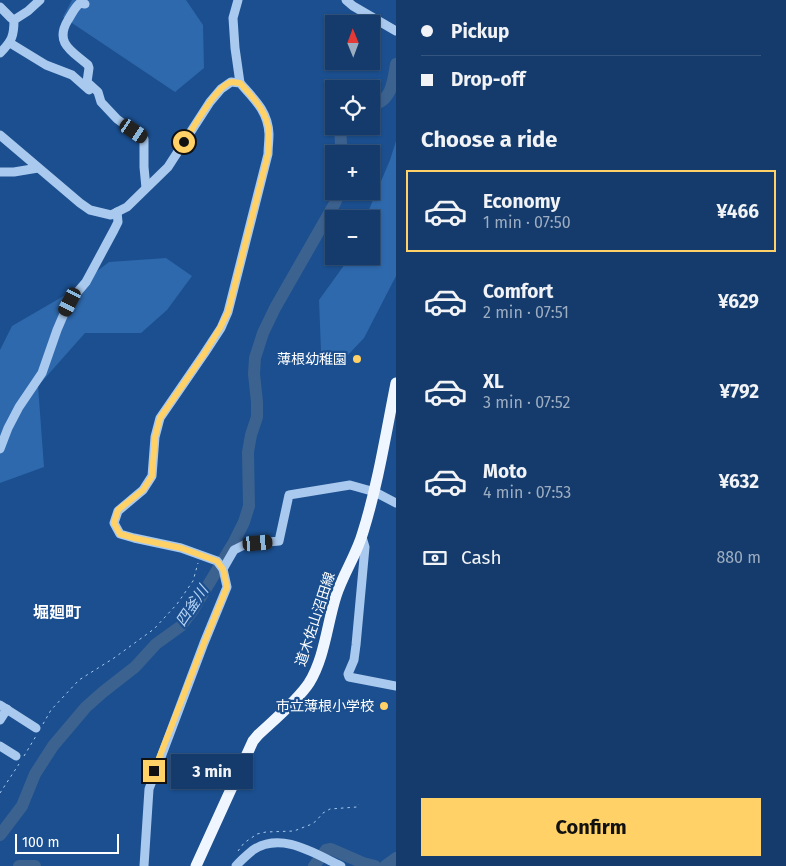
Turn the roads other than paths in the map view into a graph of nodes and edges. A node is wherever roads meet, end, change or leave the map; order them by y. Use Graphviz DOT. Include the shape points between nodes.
graph roads {
  1 [pos="40,0"];
  2 [pos="238,0"];
  3 [pos="346,0"];
  4 [pos="85,4"];
  5 [pos="0,7"];
  6 [pos="14,20"];
  7 [pos="396,31"];
  8 [pos="10,43"];
  9 [pos="0,53"];
  10 [pos="240,83"];
  11 [pos="100,100"];
  12 [pos="0,135"];
  13 [pos="38,168"];
  14 [pos="0,172"];
  15 [pos="146,188"];
  16 [pos="117,212"];
  17 [pos="396,383"];
  18 [pos="0,449"];
  19 [pos="374,492"];
  20 [pos="396,503"];
  21 [pos="362,537"];
  22 [pos="223,569"];
  23 [pos="396,686"];
  24 [pos="4,707"];
  25 [pos="0,720"];
  26 [pos="39,729"];
  27 [pos="0,746"];
  28 [pos="16,756"];
  29 [pos="144,866"];
  30 [pos="196,866"];
  31 [pos="236,866"];
  32 [pos="341,866"];
  1 -- 6 [label="street"];
  2 -- 10 [label="street" via="233,18"];
  3 -- 7 [label="street"];
  4 -- 11 [label="street" via="76,6 65,25 63,38 68,48 88,65 87,82 98,92"];
  5 -- 6 [label="street"];
  6 -- 8 [label="street"];
  8 -- 9 [label="street"];
  8 -- 11 [label="street" via="46,65 74,77"];
  10 -- 15 [label="street" via="231,82 221,89 168,166"];
  10 -- 22 [label="street" via="266,116 268,154 228,312 160,418 152,476 143,490 118,510 114,523 120,534 181,548 217,561"];
  11 -- 15 [label="street" via="117,119 144,139"];
  12 -- 13 [label="street"];
  13 -- 14 [label="street"];
  13 -- 16 [label="street" via="90,210 111,215"];
  15 -- 16 [label="street" via="127,207"];
  16 -- 18 [label="street" via="118,222 86,282 70,302 42,373 19,407"];
  17 -- 19 [label="main road, 道木佐山沼田線"];
  19 -- 20 [label="street"];
  19 -- 21 [label="main road, 道木佐山沼田線"];
  19 -- 22 [label="street" via="350,485 288,495 279,541 246,544 234,550"];
  21 -- 23 [label="street" via="364,567 354,660 348,674 351,678"];
  21 -- 30 [label="main road, 道木佐山沼田線" via="337,592 317,667 299,695 253,741"];
  22 -- 29 [label="street" via="227,587 149,789"];
  24 -- 25 [label="street"];
  24 -- 26 [label="street"];
  27 -- 28 [label="street"];
  31 -- 32 [label="street" via="254,849 276,842 296,845"];
}
